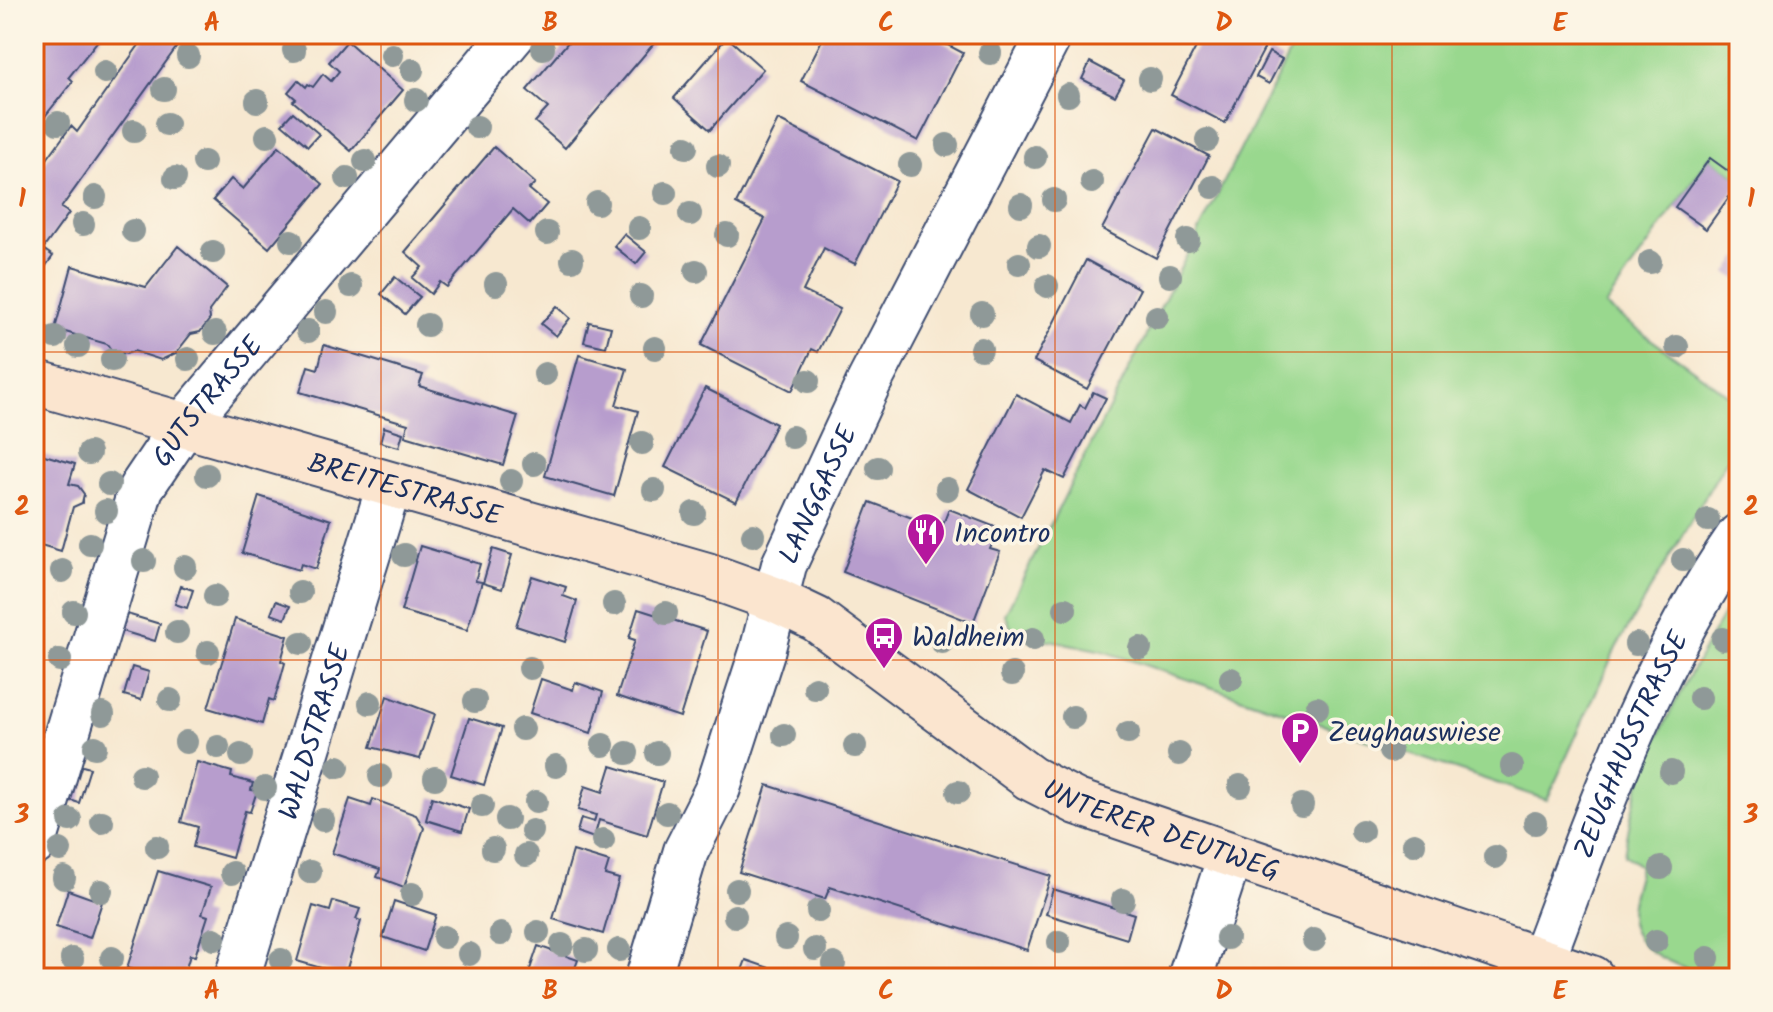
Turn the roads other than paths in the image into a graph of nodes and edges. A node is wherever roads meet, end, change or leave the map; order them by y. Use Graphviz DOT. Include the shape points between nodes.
graph roads {
  1 [pos="513,34"];
  2 [pos="1050,34"];
  3 [pos="34,382"];
  4 [pos="183,426"];
  5 [pos="389,486"];
  6 [pos="1739,536"];
  7 [pos="774,599"];
  8 [pos="34,843"];
  9 [pos="1230,856"];
  10 [pos="1542,961"];
  11 [pos="237,978"];
  12 [pos="648,978"];
  13 [pos="1190,978"];
  14 [pos="1592,978"];
  1 -- 4 [label="street, GUTSTRASSE"];
  2 -- 7 [label="street, LANGGASSE" via="869,382 784,565"];
  3 -- 4 [label="main road, BREITESTRASSE"];
  4 -- 5 [label="main road, BREITESTRASSE"];
  4 -- 8 [label="street, GUTSTRASSE" via="141,488"];
  5 -- 7 [label="main road, BREITESTRASSE" via="707,575"];
  5 -- 11 [label="street, WALDSTRASSE"];
  6 -- 10 [label="street, ZEUGHAUSSTRASSE" via="1649,690"];
  7 -- 9 [label="main road, UNTERER DEUTWEG" via="826,626 1030,778 1077,802"];
  7 -- 12 [label="street, LANGGASSE" via="718,788 686,851"];
  9 -- 10 [label="main road, UNTERER DEUTWEG"];
  9 -- 13 [label="street"];
  10 -- 14 [label="main road, UNTERER DEUTWEG"];
}
